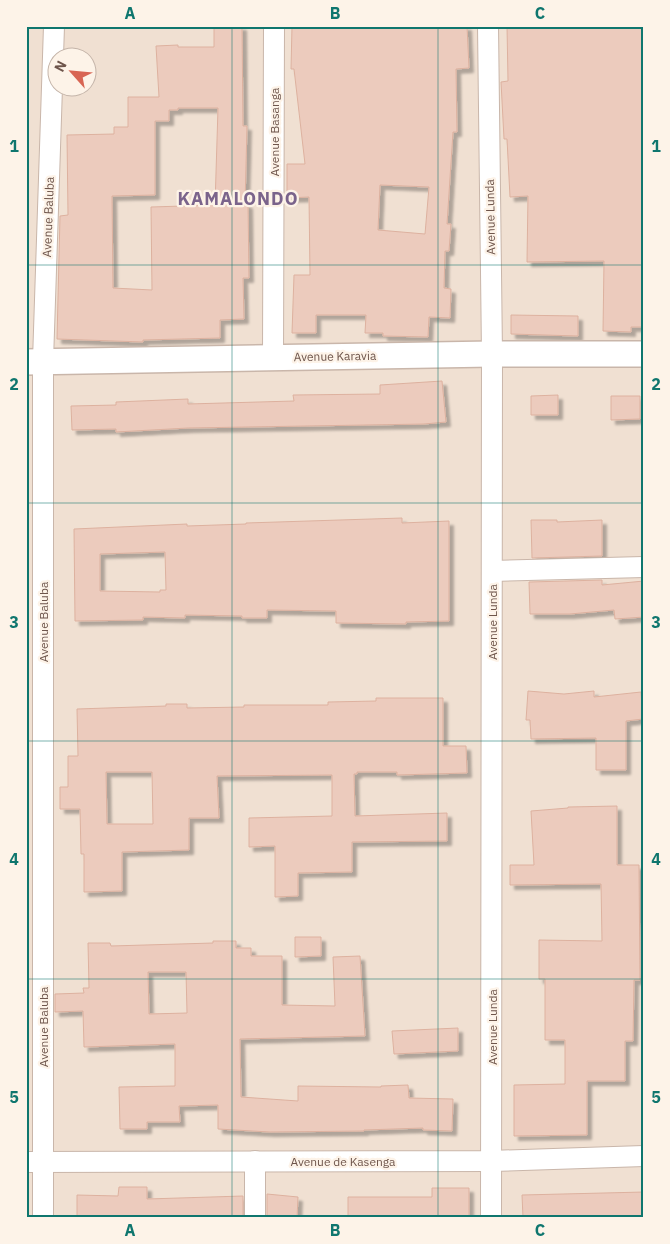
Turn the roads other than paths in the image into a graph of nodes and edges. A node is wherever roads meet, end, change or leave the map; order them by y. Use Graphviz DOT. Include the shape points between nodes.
graph roads {
  1 [pos="54,26"];
  2 [pos="274,26"];
  3 [pos="488,26"];
  4 [pos="492,354"];
  5 [pos="644,354"];
  6 [pos="273,357"];
  7 [pos="35,362"];
  8 [pos="644,567"];
  9 [pos="492,571"];
  10 [pos="34,786"];
  11 [pos="644,1156"];
  12 [pos="491,1160"];
  13 [pos="35,1162"];
  14 [pos="255,1162"];
  15 [pos="43,1218"];
  16 [pos="255,1218"];
  17 [pos="491,1218"];
  1 -- 7 [label="street, Avenue Baluba"];
  2 -- 6 [label="street, Avenue Basanga"];
  3 -- 4 [label="street, Avenue Lunda"];
  4 -- 5 [label="street, Avenue Karavia"];
  4 -- 6 [label="street, Avenue Karavia"];
  4 -- 9 [label="street, Avenue Lunda"];
  6 -- 7 [label="street, Avenue Karavia"];
  7 -- 10 [label="street, Avenue Baluba"];
  8 -- 9 [label="street"];
  9 -- 12 [label="street, Avenue Lunda"];
  10 -- 13 [label="street, Avenue Baluba"];
  11 -- 12 [label="street, Avenue de Kasenga"];
  12 -- 14 [label="street, Avenue de Kasenga"];
  12 -- 17 [label="street, Avenue Lunda"];
  13 -- 14 [label="street, Avenue de Kasenga"];
  13 -- 15 [label="street, Avenue Baluba"];
  14 -- 16 [label="street"];
}
